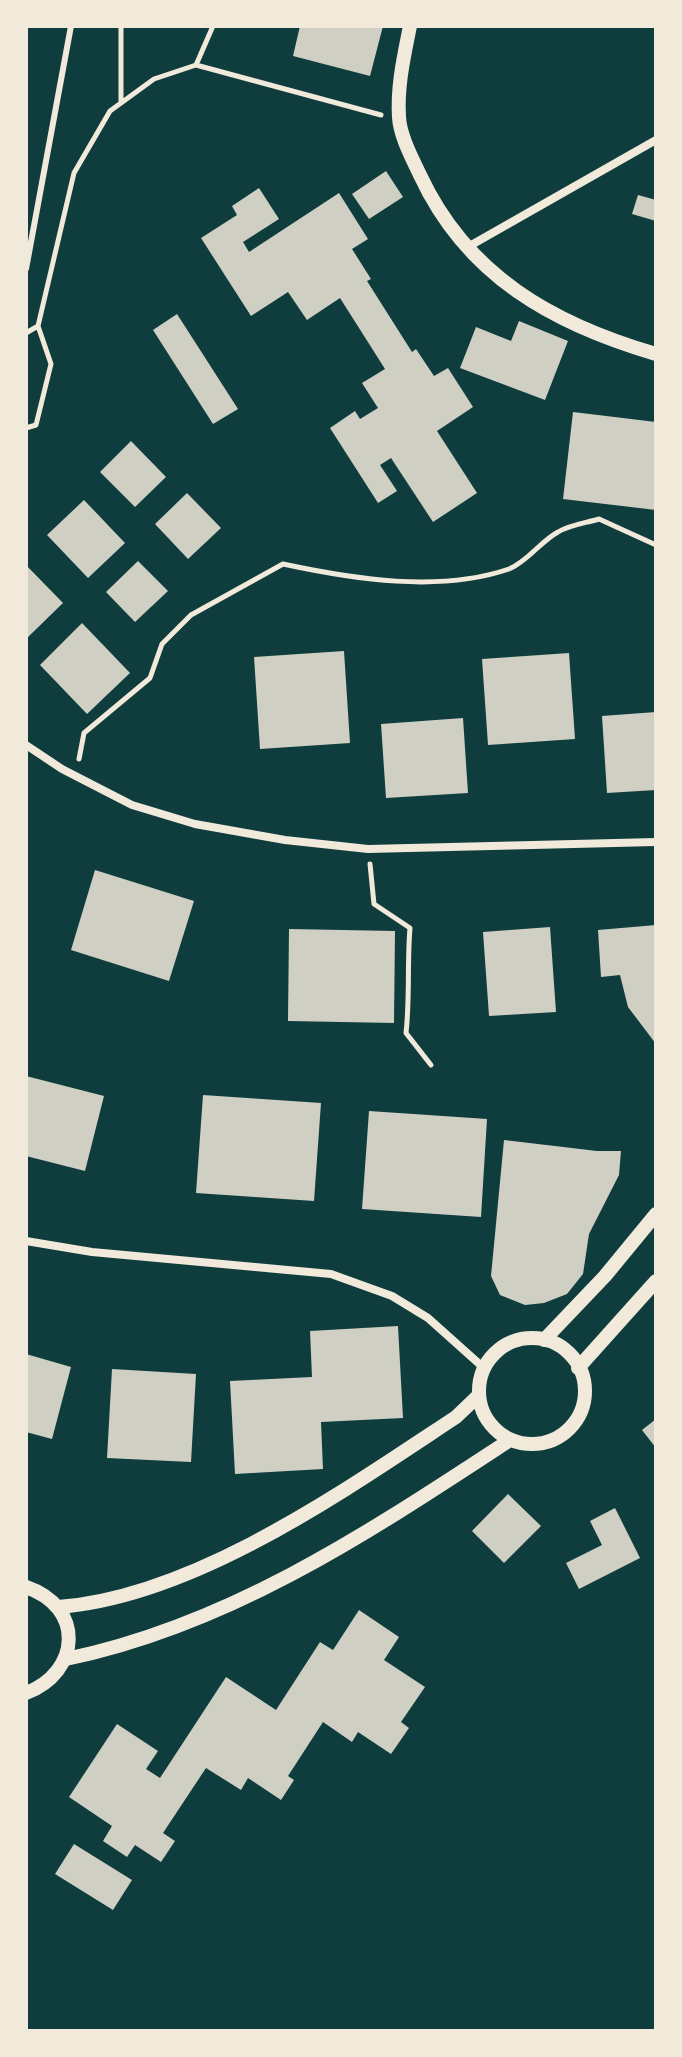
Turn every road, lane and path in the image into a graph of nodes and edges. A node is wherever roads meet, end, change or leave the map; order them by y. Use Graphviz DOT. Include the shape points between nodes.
graph roads {
  1 [pos="71,26"];
  2 [pos="121,26"];
  3 [pos="213,26"];
  4 [pos="410,26"];
  5 [pos="196,65"];
  6 [pos="121,103"];
  7 [pos="399,120"];
  8 [pos="656,140"];
  9 [pos="465,249"];
  10 [pos="26,269"];
  11 [pos="38,326"];
  12 [pos="26,333"];
  13 [pos="656,354"];
  14 [pos="26,428"];
  15 [pos="656,545"];
  16 [pos="26,745"];
  17 [pos="75,776"];
  18 [pos="656,842"];
  19 [pos="368,849"];
  20 [pos="431,1065"];
  21 [pos="656,1214"];
  22 [pos="26,1241"];
  23 [pos="656,1281"];
  24 [pos="544,1340"];
  25 [pos="578,1368"];
  26 [pos="485,1369"];
  27 [pos="479,1395"];
  28 [pos="510,1440"];
  29 [pos="26,1587"];
  30 [pos="58,1607"];
  31 [pos="66,1659"];
  32 [pos="26,1693"];
  1 -- 10 [label="lane"];
  2 -- 6 [label="path"];
  3 -- 5 [label="path"];
  4 -- 7 [label="street"];
  5 -- 6 [label="path" via="154,79"];
  5 -- 7 [label="path"];
  6 -- 11 [label="path" via="110,111 74,173"];
  7 -- 9 [label="street" via="432,200"];
  8 -- 9 [label="street"];
  9 -- 13 [label="street" via="549,313"];
  11 -- 12 [label="path"];
  11 -- 14 [label="path" via="51,364 36,425"];
  15 -- 17 [label="path" via="599,519 559,530 512,568 469,577 339,576 283,564 191,615 162,644 150,678 84,733"];
  16 -- 17 [label="street"];
  17 -- 19 [label="street" via="132,805 195,824"];
  18 -- 19 [label="street"];
  19 -- 20 [label="path" via="374,904 410,928 406,1033"];
  21 -- 24 [label="street"];
  22 -- 26 [label="street" via="331,1274 404,1304 462,1345"];
  23 -- 25 [label="street"];
  24 -- 25 [label="street" via="571,1355"];
  24 -- 26 [label="street" via="509,1343 493,1354"];
  25 -- 28 [label="street" via="585,1385 583,1408 574,1424 543,1444"];
  26 -- 27 [label="street"];
  27 -- 28 [label="street" via="489,1423"];
  27 -- 30 [label="street" via="456,1417 287,1524 157,1585 97,1604"];
  28 -- 31 [label="street" via="311,1566 243,1600 174,1630"];
  29 -- 30 [label="street"];
  30 -- 31 [label="street" via="69,1641"];
  31 -- 32 [label="street" via="43,1687"];
}
